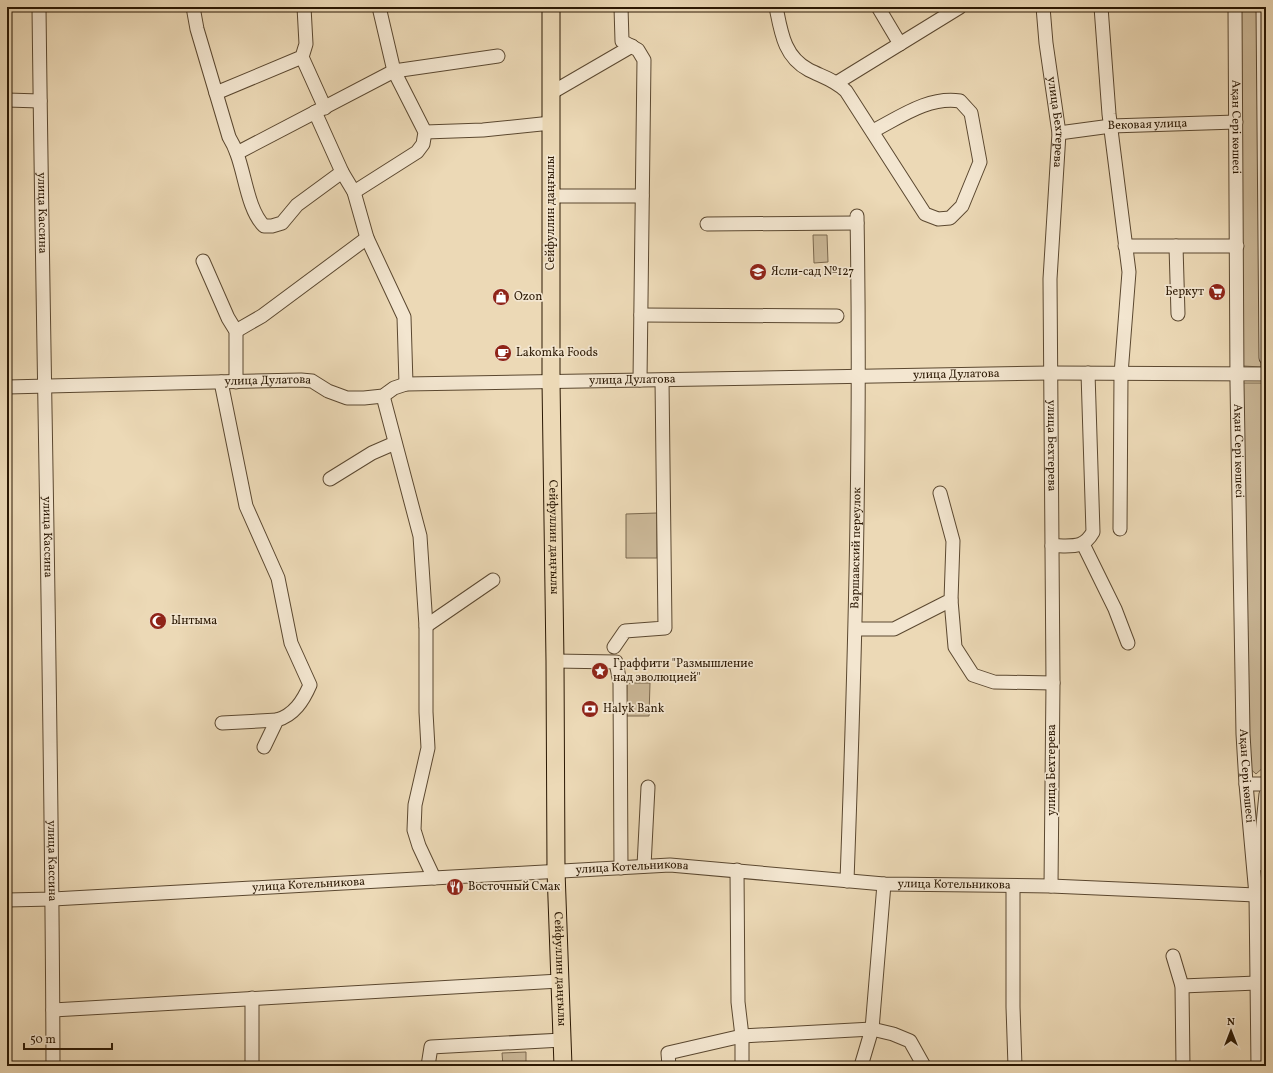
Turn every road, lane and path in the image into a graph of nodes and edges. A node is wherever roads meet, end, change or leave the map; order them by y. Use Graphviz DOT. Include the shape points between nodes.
graph roads {
  1 [pos="39,7"];
  2 [pos="192,7"];
  3 [pos="304,7"];
  4 [pos="379,7"];
  5 [pos="551,7"];
  6 [pos="621,7"];
  7 [pos="776,7"];
  8 [pos="878,7"];
  9 [pos="960,7"];
  10 [pos="1043,7"];
  11 [pos="1101,7"];
  12 [pos="1235,7"];
  13 [pos="1263,7"];
  14 [pos="900,44"];
  15 [pos="632,46"];
  16 [pos="498,56"];
  17 [pos="302,57"];
  18 [pos="1264,60"];
  19 [pos="394,71"];
  20 [pos="838,82"];
  21 [pos="216,93"];
  22 [pos="551,94"];
  23 [pos="7,100"];
  24 [pos="40,101"];
  25 [pos="320,110"];
  26 [pos="1236,122"];
  27 [pos="551,123"];
  28 [pos="1265,123"];
  29 [pos="1111,126"];
  30 [pos="873,131"];
  31 [pos="425,132"];
  32 [pos="1059,133"];
  33 [pos="237,153"];
  34 [pos="342,172"];
  35 [pos="354,192"];
  36 [pos="552,196"];
  37 [pos="642,196"];
  38 [pos="708,224"];
  39 [pos="367,238"];
  40 [pos="1126,246"];
  41 [pos="1176,246"];
  42 [pos="1237,246"];
  43 [pos="1265,247"];
  44 [pos="203,261"];
  45 [pos="1178,314"];
  46 [pos="641,315"];
  47 [pos="837,316"];
  48 [pos="236,331"];
  49 [pos="1266,358"];
  50 [pos="1051,373"];
  51 [pos="1088,373"];
  52 [pos="1121,374"];
  53 [pos="1237,374"];
  54 [pos="1266,374"];
  55 [pos="859,377"];
  56 [pos="640,380"];
  57 [pos="662,380"];
  58 [pos="551,381"];
  59 [pos="220,382"];
  60 [pos="236,382"];
  61 [pos="406,384"];
  62 [pos="7,387"];
  63 [pos="44,387"];
  64 [pos="383,396"];
  65 [pos="395,443"];
  66 [pos="330,479"];
  67 [pos="940,493"];
  68 [pos="1120,529"];
  69 [pos="1082,544"];
  70 [pos="1052,546"];
  71 [pos="493,580"];
  72 [pos="951,600"];
  73 [pos="426,626"];
  74 [pos="856,629"];
  75 [pos="1128,643"];
  76 [pos="614,647"];
  77 [pos="555,661"];
  78 [pos="1053,683"];
  79 [pos="277,720"];
  80 [pos="222,723"];
  81 [pos="264,747"];
  82 [pos="1246,784"];
  83 [pos="1266,784"];
  84 [pos="648,787"];
  85 [pos="1266,794"];
  86 [pos="644,866"];
  87 [pos="622,868"];
  88 [pos="737,870"];
  89 [pos="556,871"];
  90 [pos="434,878"];
  91 [pos="847,881"];
  92 [pos="884,884"];
  93 [pos="1013,886"];
  94 [pos="1051,886"];
  95 [pos="1256,895"];
  96 [pos="53,899"];
  97 [pos="7,900"];
  98 [pos="1173,956"];
  99 [pos="559,981"];
  100 [pos="1257,983"];
  101 [pos="1182,986"];
  102 [pos="252,998"];
  103 [pos="53,1010"];
  104 [pos="872,1029"];
  105 [pos="742,1036"];
  106 [pos="562,1040"];
  107 [pos="53,1066"];
  108 [pos="252,1066"];
  109 [pos="428,1066"];
  110 [pos="563,1066"];
  111 [pos="669,1066"];
  112 [pos="742,1066"];
  113 [pos="861,1066"];
  114 [pos="924,1066"];
  115 [pos="1015,1066"];
  116 [pos="1183,1066"];
  117 [pos="1258,1066"];
  1 -- 24 [label="street, улица Кассина"];
  2 -- 21 [label="street"];
  3 -- 17 [label="street" via="306,44"];
  4 -- 19 [label="street"];
  5 -- 22 [label="main road, Сейфуллин даңғылы"];
  6 -- 15 [label="street" via="622,41"];
  7 -- 20 [label="street" via="782,38 792,58 808,70"];
  8 -- 14 [label="street"];
  9 -- 14 [label="street"];
  10 -- 32 [label="street, улица Бехтерева"];
  11 -- 29 [label="street"];
  12 -- 26 [label="street, Ақан Сері көшесі"];
  13 -- 18 [label="street"];
  14 -- 20 [label="street"];
  15 -- 22 [label="street"];
  15 -- 37 [label="street" via="644,60"];
  16 -- 19 [label="street"];
  17 -- 21 [label="street"];
  17 -- 25 [label="street"];
  18 -- 28 [label="street"];
  19 -- 25 [label="street"];
  19 -- 31 [label="street"];
  20 -- 30 [label="street"];
  21 -- 33 [label="street"];
  22 -- 27 [label="main road, Сейфуллин даңғылы"];
  23 -- 24 [label="street"];
  24 -- 63 [label="street, улица Кассина"];
  25 -- 33 [label="street"];
  25 -- 34 [label="street"];
  26 -- 29 [label="street, Вековая улица"];
  26 -- 42 [label="street, Ақан Сері көшесі"];
  27 -- 31 [label="street" via="483,130"];
  27 -- 36 [label="main road, Сейфуллин даңғылы"];
  28 -- 43 [label="street"];
  29 -- 32 [label="street, Вековая улица"];
  29 -- 40 [label="street"];
  30 -- 30 [label="street" via="925,214 938,219 950,218 962,206 980,162 970,113 960,101 948,99 932,102"];
  31 -- 35 [label="street" via="423,144 417,152"];
  32 -- 50 [label="street, улица Бехтерева" via="1050,259"];
  33 -- 34 [label="street" via="250,200 264,226 282,223 297,205"];
  34 -- 35 [label="street"];
  35 -- 39 [label="street"];
  36 -- 37 [label="street"];
  36 -- 58 [label="main road, Сейфуллин даңғылы"];
  37 -- 46 [label="street"];
  38 -- 55 [label="street, Варшавский переулок" via="857,219"];
  39 -- 48 [label="street" via="262,316"];
  39 -- 61 [label="street" via="404,317"];
  40 -- 41 [label="street"];
  40 -- 52 [label="street" via="1129,272"];
  41 -- 42 [label="street"];
  41 -- 45 [label="street"];
  42 -- 53 [label="street, Ақан Сері көшесі"];
  43 -- 49 [label="street"];
  44 -- 48 [label="street"];
  46 -- 47 [label="street"];
  46 -- 56 [label="street"];
  48 -- 60 [label="street"];
  50 -- 51 [label="street, улица Дулатова"];
  50 -- 55 [label="street, улица Дулатова"];
  50 -- 70 [label="street, улица Бехтерева"];
  51 -- 52 [label="street, улица Дулатова"];
  51 -- 69 [label="street" via="1093,532"];
  52 -- 53 [label="street, улица Дулатова"];
  52 -- 68 [label="street"];
  53 -- 54 [label="street, улица Дулатова"];
  53 -- 82 [label="street, Ақан Сері көшесі"];
  55 -- 57 [label="street, улица Дулатова"];
  55 -- 74 [label="street, Варшавский переулок"];
  56 -- 57 [label="street, улица Дулатова"];
  56 -- 58 [label="street, улица Дулатова"];
  57 -- 76 [label="street" via="665,628 625,631"];
  58 -- 61 [label="street, улица Дулатова"];
  58 -- 77 [label="main road, Сейфуллин даңғылы"];
  59 -- 60 [label="street, улица Дулатова"];
  59 -- 63 [label="street, улица Дулатова"];
  59 -- 79 [label="street" via="246,506 278,578 291,643 310,685 303,700 287,717"];
  60 -- 64 [label="street, улица Дулатова" via="312,381 328,391 347,398"];
  61 -- 64 [label="street, улица Дулатова" via="394,388"];
  62 -- 63 [label="street, улица Дулатова"];
  63 -- 96 [label="street, улица Кассина"];
  64 -- 65 [label="street"];
  65 -- 66 [label="street" via="372,453"];
  65 -- 73 [label="street" via="420,536"];
  67 -- 72 [label="street" via="953,541"];
  69 -- 70 [label="street"];
  69 -- 75 [label="street" via="1115,609"];
  70 -- 78 [label="street, улица Бехтерева"];
  71 -- 73 [label="street"];
  72 -- 74 [label="street" via="894,628"];
  72 -- 78 [label="street" via="955,647 973,675 994,682"];
  73 -- 90 [label="street" via="428,748 415,805 414,830"];
  74 -- 91 [label="street, Варшавский переулок"];
  77 -- 87 [label="street" via="616,662 620,683"];
  77 -- 89 [label="main road, Сейфуллин даңғылы"];
  78 -- 94 [label="street, улица Бехтерева"];
  79 -- 80 [label="street"];
  79 -- 81 [label="street"];
  82 -- 83 [label="street"];
  82 -- 95 [label="street, Ақан Сері көшесі"];
  84 -- 86 [label="street"];
  85 -- 95 [label="street, Ақан Сері көшесі"];
  86 -- 87 [label="street, улица Котельникова"];
  86 -- 88 [label="street, улица Котельникова" via="670,865"];
  87 -- 89 [label="street, улица Котельникова"];
  88 -- 91 [label="street, улица Котельникова"];
  88 -- 105 [label="street" via="738,1002"];
  89 -- 90 [label="street, улица Котельникова"];
  89 -- 99 [label="main road, Сейфуллин даңғылы"];
  90 -- 96 [label="street, улица Котельникова"];
  91 -- 92 [label="street, улица Котельникова"];
  92 -- 93 [label="street, улица Котельникова"];
  92 -- 104 [label="street"];
  93 -- 94 [label="street, улица Котельникова"];
  93 -- 115 [label="street"];
  94 -- 95 [label="street, улица Котельникова"];
  95 -- 100 [label="street, Ақан Сері көшесі"];
  96 -- 97 [label="street, улица Котельникова"];
  96 -- 103 [label="street, улица Кассина"];
  98 -- 101 [label="street"];
  99 -- 102 [label="street"];
  99 -- 106 [label="main road, Сейфуллин даңғылы"];
  100 -- 101 [label="street"];
  100 -- 117 [label="street, Ақан Сері көшесі"];
  101 -- 116 [label="street"];
  102 -- 103 [label="street"];
  102 -- 108 [label="street"];
  103 -- 107 [label="street, улица Кассина"];
  104 -- 105 [label="street"];
  104 -- 113 [label="street"];
  104 -- 114 [label="street" via="910,1041"];
  105 -- 111 [label="street" via="668,1053"];
  105 -- 112 [label="street"];
  106 -- 109 [label="street" via="431,1047"];
  106 -- 110 [label="main road, Сейфуллин даңғылы"];
}
